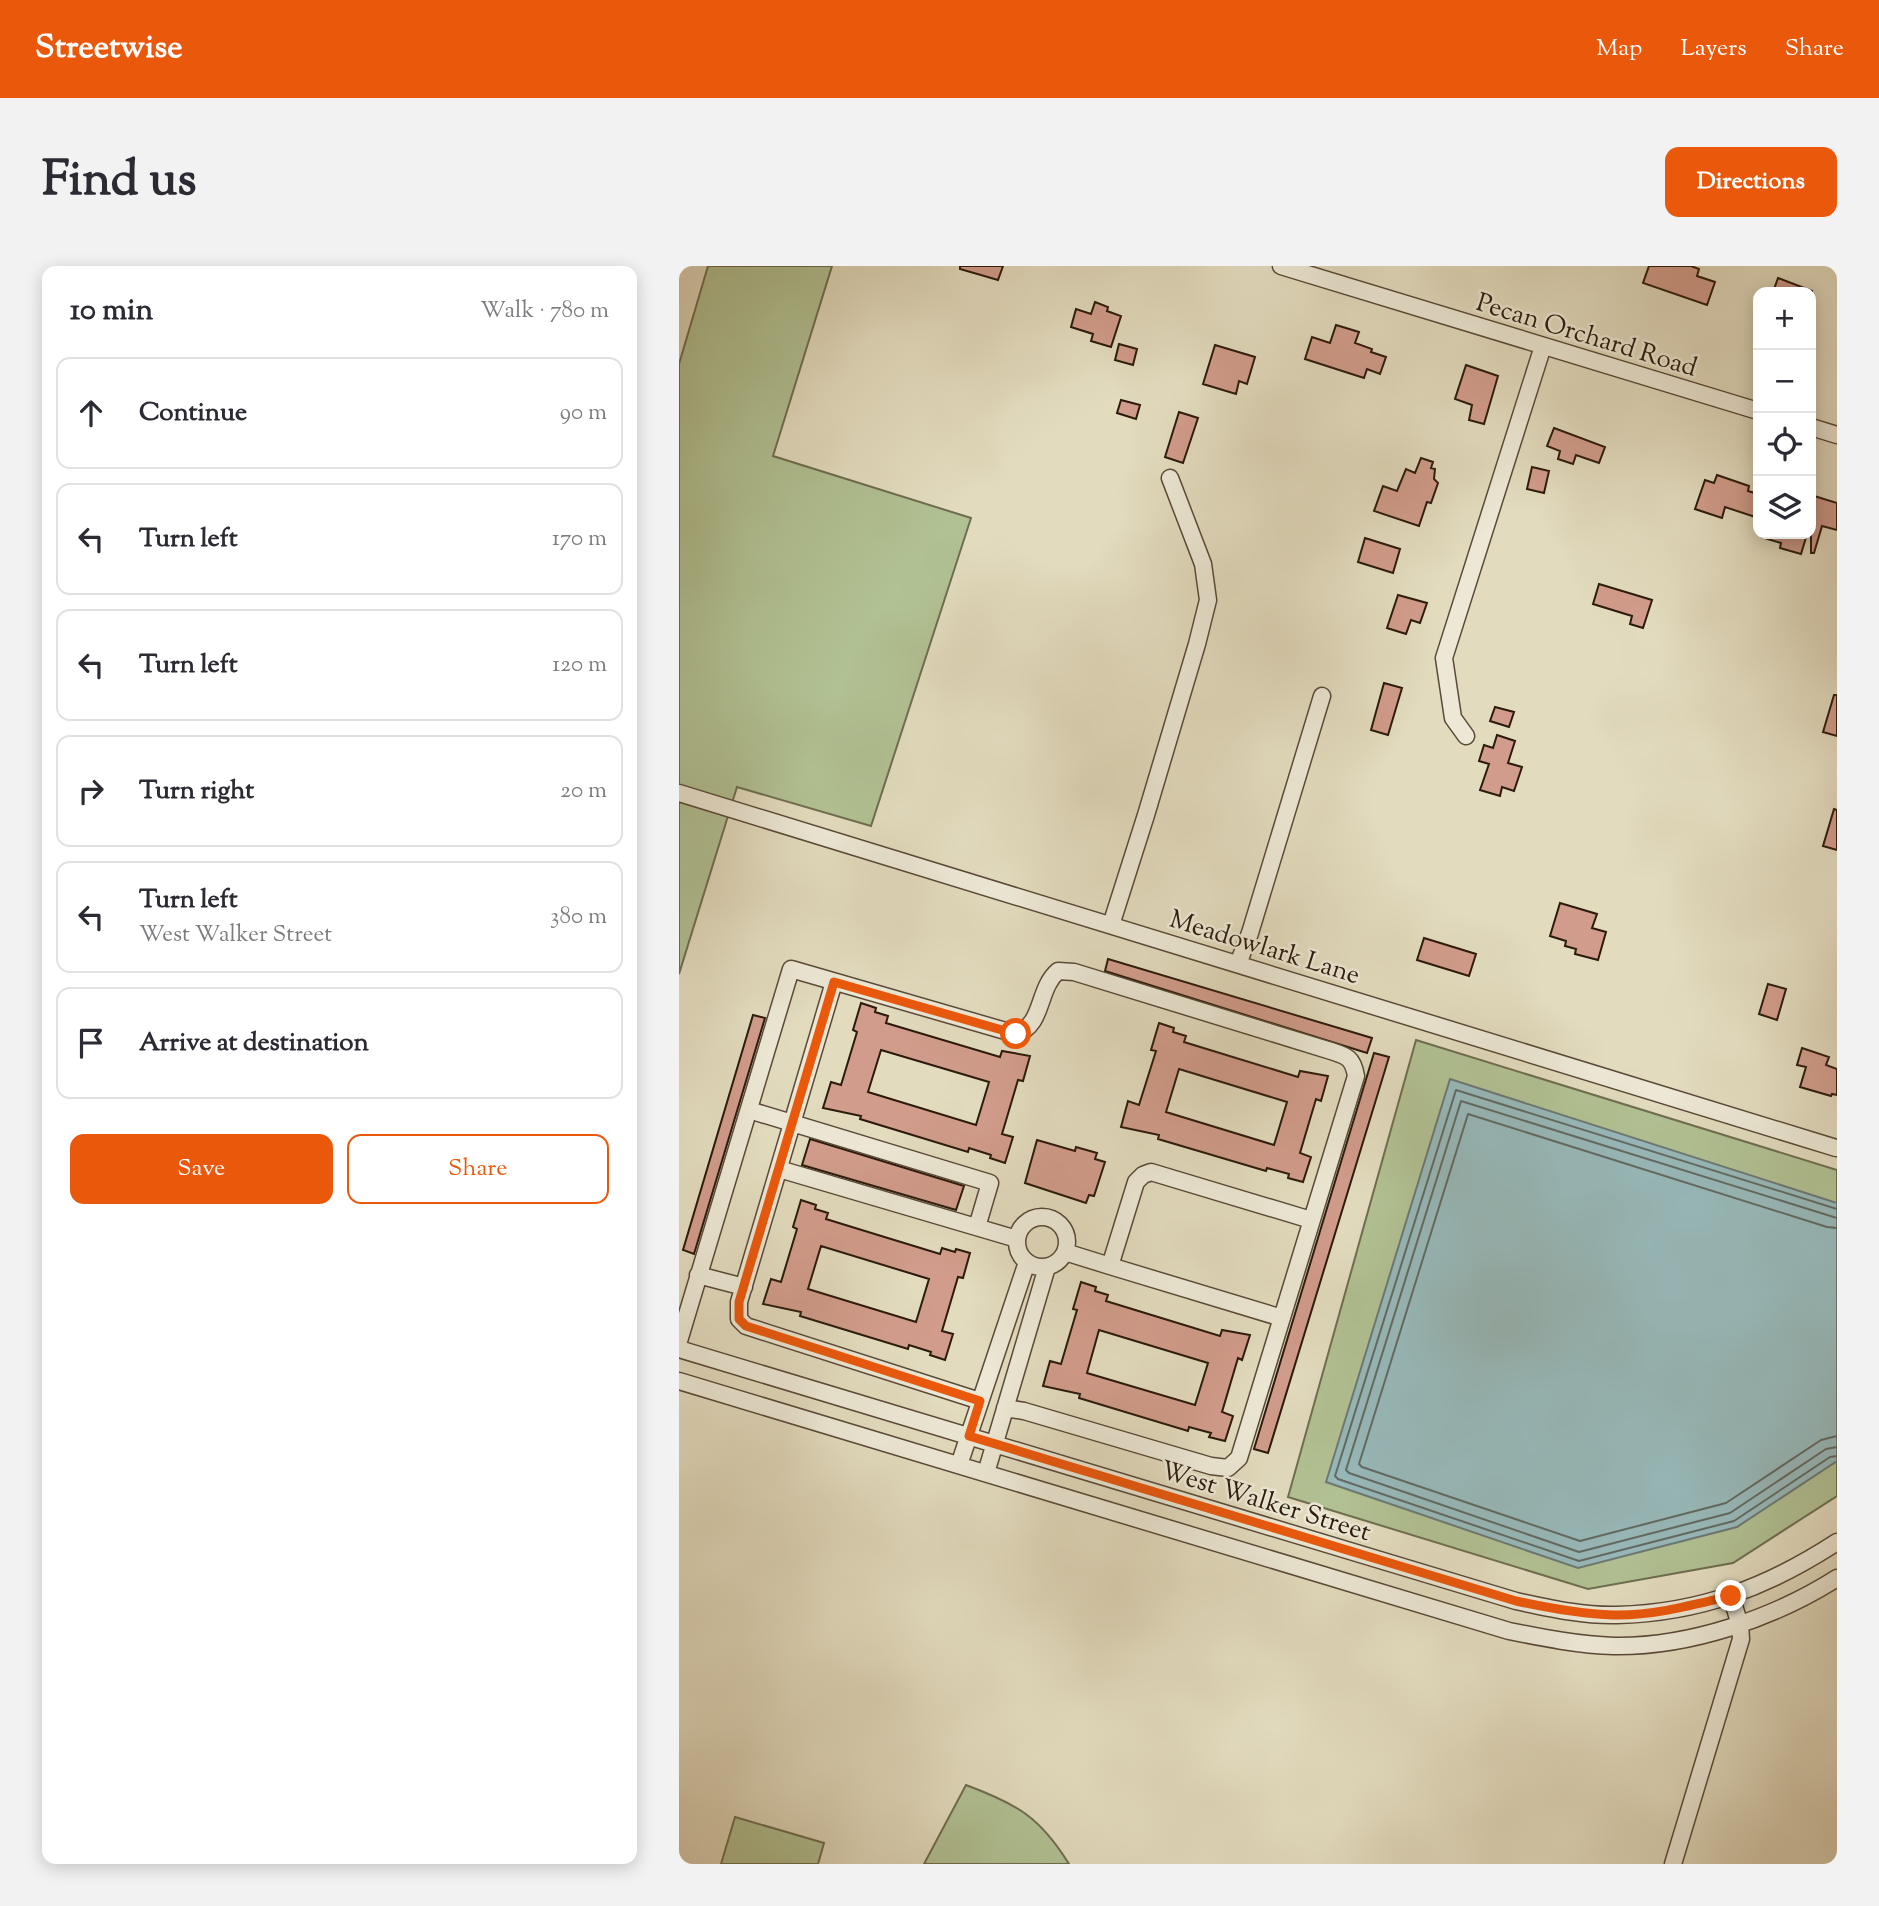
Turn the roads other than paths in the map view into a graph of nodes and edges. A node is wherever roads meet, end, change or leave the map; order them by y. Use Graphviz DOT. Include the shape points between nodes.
graph roads {
  1 [pos="1281,266"];
  2 [pos="1543,346"];
  3 [pos="1753,409"];
  4 [pos="1816,429"];
  5 [pos="1837,435"];
  6 [pos="1170,478"];
  7 [pos="1322,696"];
  8 [pos="1466,736"];
  9 [pos="679,793"];
  10 [pos="1111,925"];
  11 [pos="1238,964"];
  12 [pos="834,982"];
  13 [pos="749,1110"];
  14 [pos="792,1123"];
  15 [pos="1836,1148"];
  16 [pos="779,1169"];
  17 [pos="1311,1220"];
  18 [pos="977,1227"];
  19 [pos="1017,1239"];
  20 [pos="1065,1252"];
  21 [pos="1027,1262"];
  22 [pos="1110,1266"];
  23 [pos="1047,1267"];
  24 [pos="698,1275"];
  25 [pos="744,1287"];
  26 [pos="1282,1318"];
  27 [pos="679,1341"];
  28 [pos="679,1349"];
  29 [pos="679,1381"];
  30 [pos="982,1397"];
  31 [pos="1006,1404"];
  32 [pos="969,1436"];
  33 [pos="995,1444"];
  34 [pos="959,1465"];
  35 [pos="986,1473"];
  36 [pos="1837,1542"];
  37 [pos="1837,1578"];
  38 [pos="1731,1596"];
  39 [pos="1740,1625"];
  40 [pos="1673,1864"];
  1 -- 2 [label="street, Pecan Orchard Road"];
  2 -- 3 [label="street, Pecan Orchard Road"];
  2 -- 8 [label="street" via="1444,658 1453,718"];
  4 -- 5 [label="street"];
  6 -- 10 [label="street" via="1203,564 1208,600"];
  7 -- 11 [label="street"];
  9 -- 10 [label="street, Meadowlark Lane"];
  10 -- 11 [label="street, Meadowlark Lane"];
  11 -- 15 [label="street, Meadowlark Lane"];
  12 -- 13 [label="street" via="791,969"];
  12 -- 14 [label="street"];
  12 -- 17 [label="street" via="1016,1034 1033,1022 1048,980 1058,971 1074,972 1346,1056 1354,1064 1356,1076"];
  13 -- 14 [label="street"];
  13 -- 24 [label="street"];
  14 -- 16 [label="street"];
  14 -- 18 [label="street" via="990,1183"];
  16 -- 18 [label="street"];
  16 -- 25 [label="street"];
  17 -- 22 [label="street" via="1151,1172 1136,1182"];
  17 -- 26 [label="street"];
  18 -- 19 [label="street"];
  19 -- 20 [label="street" via="1030,1220 1046,1217 1065,1231"];
  19 -- 21 [label="street"];
  20 -- 22 [label="street"];
  20 -- 23 [label="street"];
  21 -- 23 [label="street"];
  21 -- 30 [label="street"];
  22 -- 26 [label="street"];
  23 -- 31 [label="street"];
  24 -- 25 [label="street"];
  24 -- 27 [label="street"];
  25 -- 30 [label="street" via="739,1319 746,1326"];
  26 -- 31 [label="street" via="1239,1458 1228,1468"];
  28 -- 32 [label="street, West Walker Street"];
  29 -- 34 [label="street, West Walker Street"];
  30 -- 31 [label="street"];
  30 -- 32 [label="street"];
  31 -- 33 [label="street"];
  32 -- 33 [label="street, West Walker Street"];
  32 -- 34 [label="street"];
  33 -- 35 [label="street"];
  33 -- 38 [label="street, West Walker Street" via="1560,1611 1616,1615 1674,1609"];
  34 -- 35 [label="street, West Walker Street"];
  35 -- 39 [label="street, West Walker Street" via="1555,1641 1616,1646 1679,1640"];
  36 -- 38 [label="street, West Walker Street" via="1789,1572"];
  37 -- 39 [label="street, West Walker Street" via="1803,1600"];
  38 -- 39 [label="street"];
  39 -- 40 [label="street" via="1741,1639"];
}
